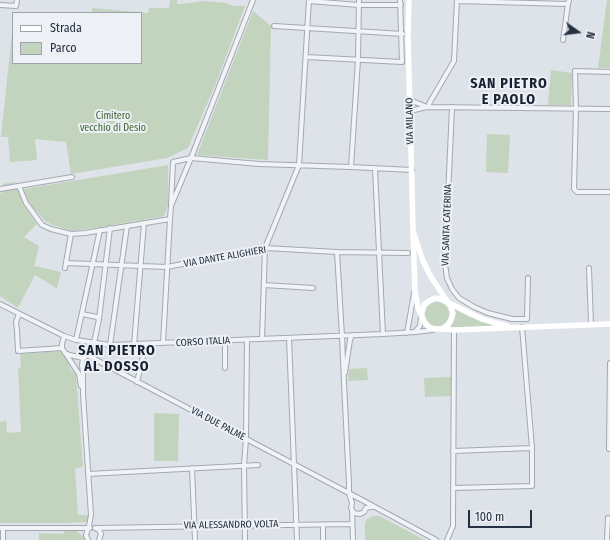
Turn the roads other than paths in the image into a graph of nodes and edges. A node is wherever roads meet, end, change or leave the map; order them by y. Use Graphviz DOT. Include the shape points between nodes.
graph roads {
  1 [pos="17,0"];
  2 [pos="253,0"];
  3 [pos="309,0"];
  4 [pos="400,0"];
  5 [pos="408,0"];
  6 [pos="457,1"];
  7 [pos="359,2"];
  8 [pos="569,2"];
  9 [pos="0,5"];
  10 [pos="401,5"];
  11 [pos="274,26"];
  12 [pos="308,29"];
  13 [pos="358,32"];
  14 [pos="402,34"];
  15 [pos="408,35"];
  16 [pos="563,40"];
  17 [pos="306,57"];
  18 [pos="358,60"];
  19 [pos="610,72"];
  20 [pos="410,100"];
  21 [pos="428,107"];
  22 [pos="452,107"];
  23 [pos="576,109"];
  24 [pos="610,109"];
  25 [pos="410,111"];
  26 [pos="191,158"];
  27 [pos="299,165"];
  28 [pos="352,167"];
  29 [pos="375,169"];
  30 [pos="412,170"];
  31 [pos="72,177"];
  32 [pos="19,186"];
  33 [pos="0,189"];
  34 [pos="610,192"];
  35 [pos="171,206"];
  36 [pos="170,219"];
  37 [pos="144,223"];
  38 [pos="127,226"];
  39 [pos="110,228"];
  40 [pos="100,230"];
  41 [pos="413,231"];
  42 [pos="71,234"];
  43 [pos="265,248"];
  44 [pos="336,252"];
  45 [pos="380,253"];
  46 [pos="408,253"];
  47 [pos="66,263"];
  48 [pos="94,264"];
  49 [pos="106,264"];
  50 [pos="121,265"];
  51 [pos="140,266"];
  52 [pos="167,267"];
  53 [pos="65,268"];
  54 [pos="589,268"];
  55 [pos="528,278"];
  56 [pos="264,285"];
  57 [pos="313,288"];
  58 [pos="415,289"];
  59 [pos="448,302"];
  60 [pos="0,304"];
  61 [pos="19,314"];
  62 [pos="82,314"];
  63 [pos="421,315"];
  64 [pos="99,319"];
  65 [pos="591,324"];
  66 [pos="610,324"];
  67 [pos="515,327"];
  68 [pos="522,327"];
  69 [pos="442,328"];
  70 [pos="436,329"];
  71 [pos="454,330"];
  72 [pos="407,332"];
  73 [pos="415,332"];
  74 [pos="383,334"];
  75 [pos="352,335"];
  76 [pos="64,336"];
  77 [pos="342,336"];
  78 [pos="289,338"];
  79 [pos="262,339"];
  80 [pos="76,340"];
  81 [pos="247,340"];
  82 [pos="225,341"];
  83 [pos="92,343"];
  84 [pos="134,344"];
  85 [pos="146,344"];
  86 [pos="163,344"];
  87 [pos="110,345"];
  88 [pos="62,348"];
  89 [pos="65,353"];
  90 [pos="85,357"];
  91 [pos="610,362"];
  92 [pos="225,368"];
  93 [pos="137,382"];
  94 [pos="344,383"];
  95 [pos="83,394"];
  96 [pos="246,439"];
  97 [pos="532,448"];
  98 [pos="609,449"];
  99 [pos="453,451"];
  100 [pos="293,464"];
  101 [pos="244,465"];
  102 [pos="258,465"];
  103 [pos="192,468"];
  104 [pos="88,474"];
  105 [pos="453,488"];
  106 [pos="348,493"];
  107 [pos="362,500"];
  108 [pos="352,503"];
  109 [pos="366,508"];
  110 [pos="376,508"];
  111 [pos="352,510"];
  112 [pos="359,514"];
  113 [pos="608,518"];
  114 [pos="352,522"];
  115 [pos="296,524"];
  116 [pos="245,525"];
  117 [pos="323,525"];
  118 [pos="195,526"];
  119 [pos="110,527"];
  120 [pos="1,528"];
  121 [pos="77,528"];
  122 [pos="91,528"];
  123 [pos="101,534"];
  124 [pos="86,535"];
  125 [pos="3,540"];
  126 [pos="88,540"];
  127 [pos="100,540"];
  128 [pos="195,540"];
  129 [pos="245,540"];
  130 [pos="297,540"];
  131 [pos="323,540"];
  132 [pos="353,540"];
  133 [pos="436,540"];
  134 [pos="447,540"];
  135 [pos="607,540"];
  1 -- 9 [label="street" via="16,6"];
  2 -- 26 [label="street"];
  3 -- 7 [label="street"];
  3 -- 12 [label="street"];
  4 -- 10 [label="street"];
  5 -- 15 [label="main road, VIA MILANO"];
  6 -- 8 [label="street"];
  6 -- 21 [label="street" via="454,61"];
  7 -- 10 [label="street"];
  7 -- 13 [label="street"];
  8 -- 16 [label="street"];
  10 -- 14 [label="street"];
  11 -- 12 [label="street"];
  12 -- 13 [label="street"];
  12 -- 17 [label="street"];
  13 -- 14 [label="street"];
  13 -- 18 [label="street"];
  14 -- 15 [label="street"];
  14 -- 18 [label="street" via="402,62"];
  15 -- 20 [label="main road, VIA MILANO"];
  17 -- 18 [label="street"];
  17 -- 27 [label="street"];
  18 -- 28 [label="street"];
  19 -- 23 [label="street" via="575,71"];
  20 -- 21 [label="street"];
  20 -- 25 [label="main road, VIA MILANO"];
  21 -- 22 [label="street"];
  21 -- 25 [label="street"];
  22 -- 23 [label="street"];
  22 -- 55 [label="street, VIA SANTA CATERINA" via="445,264 447,278 459,298 488,313 512,319 527,319"];
  23 -- 24 [label="street"];
  23 -- 34 [label="street" via="574,189 577,192"];
  25 -- 30 [label="main road, VIA MILANO"];
  26 -- 27 [label="street"];
  26 -- 35 [label="street"];
  26 -- 35 [label="street" via="173,162"];
  27 -- 28 [label="street"];
  27 -- 43 [label="street"];
  28 -- 29 [label="street"];
  29 -- 30 [label="street"];
  29 -- 45 [label="street"];
  30 -- 41 [label="main road, VIA MILANO"];
  31 -- 32 [label="street"];
  32 -- 33 [label="street"];
  32 -- 42 [label="street" via="26,203 42,225"];
  35 -- 36 [label="street"];
  36 -- 37 [label="street"];
  36 -- 52 [label="street"];
  37 -- 38 [label="street"];
  37 -- 51 [label="street"];
  38 -- 39 [label="street"];
  38 -- 50 [label="street"];
  39 -- 40 [label="street"];
  39 -- 49 [label="street"];
  40 -- 42 [label="street"];
  40 -- 48 [label="street"];
  41 -- 58 [label="main road, VIA MILANO"];
  41 -- 59 [label="main road, VIA MILANO" via="423,261"];
  42 -- 47 [label="street"];
  43 -- 44 [label="street, VIA DANTE ALIGHIERI"];
  43 -- 52 [label="street, VIA DANTE ALIGHIERI"];
  43 -- 56 [label="street"];
  44 -- 45 [label="street, VIA DANTE ALIGHIERI"];
  44 -- 77 [label="street"];
  45 -- 46 [label="street, VIA DANTE ALIGHIERI"];
  45 -- 74 [label="street"];
  47 -- 48 [label="street, VIA DANTE ALIGHIERI"];
  47 -- 53 [label="street"];
  48 -- 49 [label="street, VIA DANTE ALIGHIERI"];
  48 -- 62 [label="street"];
  49 -- 50 [label="street, VIA DANTE ALIGHIERI"];
  49 -- 64 [label="street"];
  50 -- 51 [label="street, VIA DANTE ALIGHIERI"];
  50 -- 87 [label="street"];
  51 -- 52 [label="street, VIA DANTE ALIGHIERI"];
  51 -- 84 [label="street"];
  52 -- 86 [label="street"];
  54 -- 65 [label="street"];
  56 -- 57 [label="street"];
  56 -- 79 [label="street"];
  58 -- 63 [label="main road, VIA MILANO"];
  58 -- 72 [label="street"];
  59 -- 63 [label="main road" via="435,298 424,305"];
  59 -- 67 [label="main road, VIA MILANO" via="482,319"];
  59 -- 69 [label="main road" via="452,313 451,320"];
  60 -- 61 [label="street, CORSO ITALIA"];
  61 -- 76 [label="street, CORSO ITALIA"];
  61 -- 88 [label="street" via="16,322 18,351"];
  62 -- 64 [label="street"];
  62 -- 80 [label="street"];
  63 -- 70 [label="main road" via="430,328"];
  63 -- 73 [label="street" via="420,326"];
  64 -- 83 [label="street"];
  65 -- 66 [label="main road, VIA MILANO"];
  65 -- 68 [label="main road, VIA MILANO"];
  67 -- 68 [label="main road, VIA MILANO"];
  67 -- 71 [label="main road, VIA MILANO"];
  68 -- 97 [label="street"];
  69 -- 70 [label="main road"];
  69 -- 71 [label="main road, VIA MILANO"];
  70 -- 73 [label="street, CORSO ITALIA"];
  71 -- 99 [label="street"];
  72 -- 73 [label="street, CORSO ITALIA"];
  72 -- 74 [label="street, CORSO ITALIA"];
  74 -- 75 [label="street, CORSO ITALIA"];
  75 -- 77 [label="street, CORSO ITALIA"];
  75 -- 94 [label="street"];
  76 -- 80 [label="street, CORSO ITALIA"];
  76 -- 88 [label="street"];
  77 -- 78 [label="street, CORSO ITALIA"];
  77 -- 94 [label="street"];
  78 -- 79 [label="street, CORSO ITALIA"];
  78 -- 100 [label="street"];
  79 -- 81 [label="street, CORSO ITALIA"];
  80 -- 83 [label="street, CORSO ITALIA"];
  81 -- 82 [label="street, CORSO ITALIA"];
  81 -- 96 [label="street"];
  82 -- 86 [label="street, CORSO ITALIA"];
  82 -- 92 [label="street"];
  83 -- 87 [label="street, CORSO ITALIA"];
  83 -- 90 [label="street"];
  84 -- 85 [label="street, CORSO ITALIA"];
  84 -- 87 [label="street, CORSO ITALIA"];
  85 -- 86 [label="street, CORSO ITALIA"];
  85 -- 93 [label="street"];
  88 -- 89 [label="street"];
  89 -- 90 [label="street, VIA DUE PALME"];
  89 -- 95 [label="street" via="79,374"];
  90 -- 93 [label="street, VIA DUE PALME"];
  90 -- 95 [label="street" via="82,365"];
  91 -- 98 [label="street"];
  93 -- 96 [label="street, VIA DUE PALME"];
  94 -- 106 [label="street"];
  95 -- 104 [label="street"];
  96 -- 100 [label="street, VIA DUE PALME"];
  96 -- 101 [label="street"];
  97 -- 99 [label="street"];
  97 -- 105 [label="street" via="532,486"];
  99 -- 105 [label="street"];
  100 -- 106 [label="street, VIA DUE PALME"];
  100 -- 115 [label="street"];
  101 -- 102 [label="street"];
  101 -- 103 [label="street"];
  101 -- 116 [label="street"];
  103 -- 104 [label="street"];
  103 -- 118 [label="street"];
  104 -- 122 [label="street"];
  105 -- 134 [label="street" via="453,526"];
  106 -- 107 [label="street, VIA DUE PALME"];
  106 -- 108 [label="street"];
  107 -- 108 [label="street" via="356,499"];
  107 -- 109 [label="street"];
  107 -- 110 [label="street, VIA DUE PALME"];
  108 -- 111 [label="street"];
  109 -- 110 [label="street, VIA DUE PALME"];
  109 -- 112 [label="street"];
  110 -- 133 [label="street, VIA DUE PALME"];
  111 -- 112 [label="street"];
  111 -- 114 [label="street"];
  112 -- 114 [label="street"];
  113 -- 135 [label="street"];
  114 -- 117 [label="street, VIA ALESSANDRO VOLTA"];
  114 -- 132 [label="street"];
  115 -- 116 [label="street, VIA ALESSANDRO VOLTA"];
  115 -- 117 [label="street, VIA ALESSANDRO VOLTA"];
  115 -- 130 [label="street"];
  116 -- 118 [label="street, VIA ALESSANDRO VOLTA"];
  116 -- 129 [label="street"];
  117 -- 131 [label="street"];
  118 -- 119 [label="street, VIA ALESSANDRO VOLTA"];
  118 -- 128 [label="street"];
  119 -- 122 [label="street, VIA ALESSANDRO VOLTA"];
  119 -- 123 [label="street"];
  120 -- 121 [label="street, VIA ALESSANDRO VOLTA"];
  120 -- 125 [label="street"];
  121 -- 122 [label="street, VIA ALESSANDRO VOLTA"];
  121 -- 124 [label="street"];
  122 -- 123 [label="street" via="99,530"];
  122 -- 124 [label="street"];
  123 -- 127 [label="street"];
  124 -- 126 [label="street"];
}
